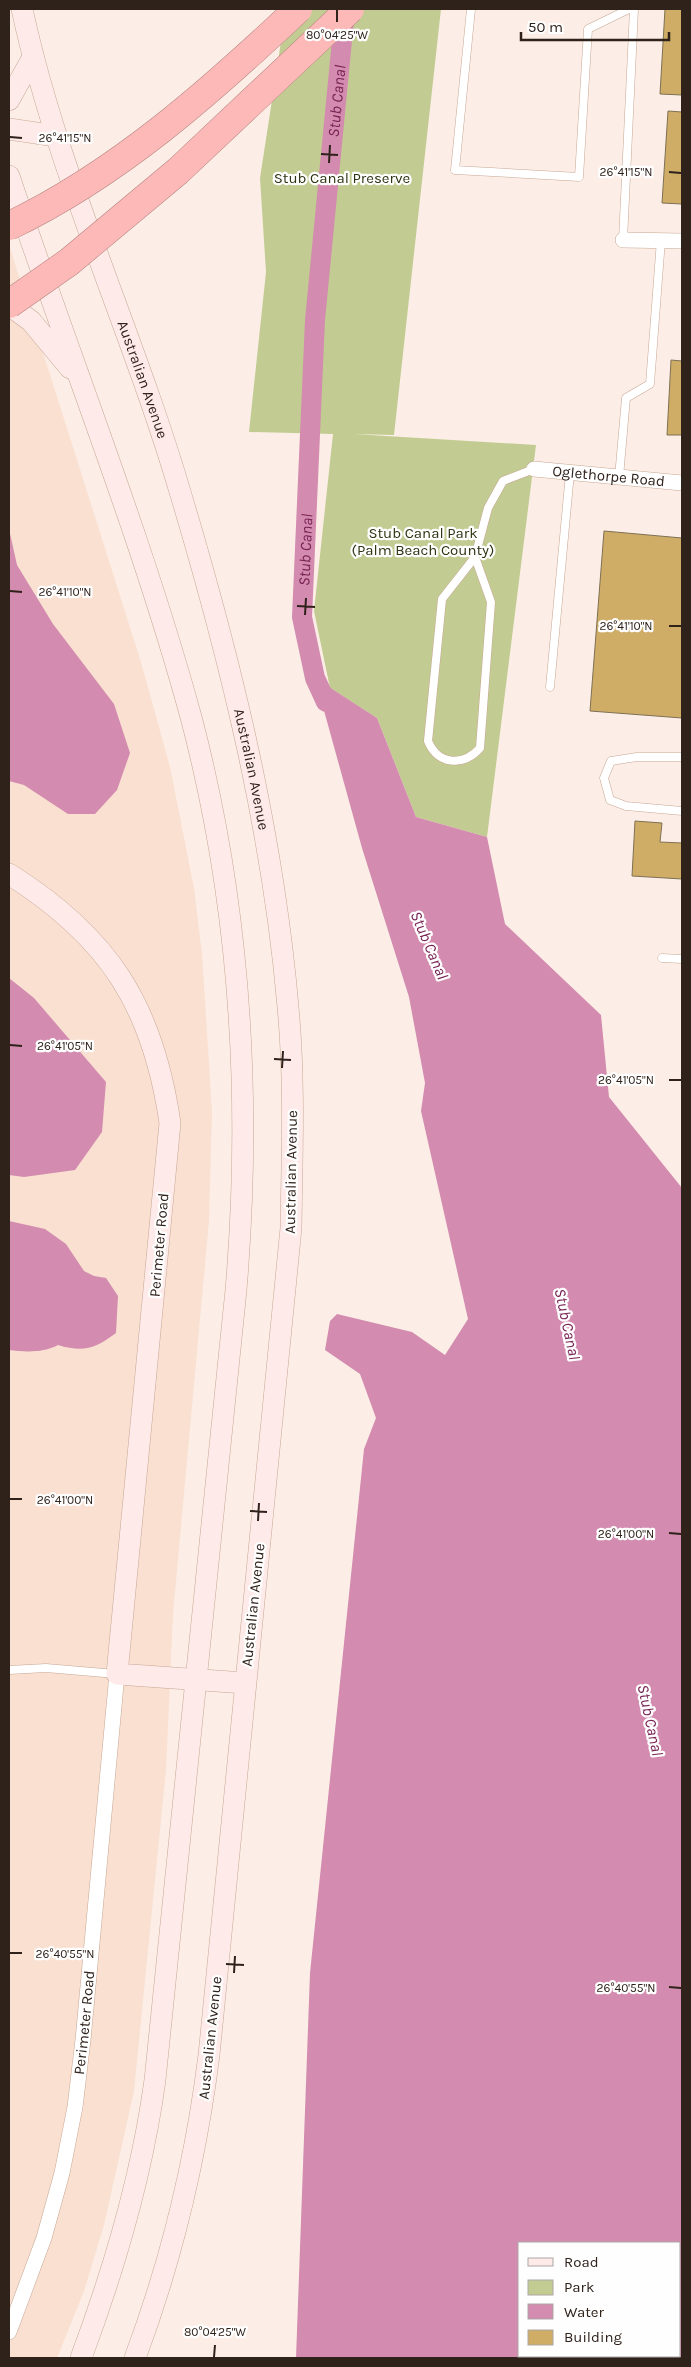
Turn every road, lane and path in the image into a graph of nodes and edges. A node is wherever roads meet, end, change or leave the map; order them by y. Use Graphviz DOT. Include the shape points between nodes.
graph roads {
  1 [pos="22,9"];
  2 [pos="298,9"];
  3 [pos="350,9"];
  4 [pos="471,9"];
  5 [pos="629,9"];
  6 [pos="634,9"];
  7 [pos="33,57"];
  8 [pos="9,100"];
  9 [pos="9,130"];
  10 [pos="56,136"];
  11 [pos="9,176"];
  12 [pos="9,226"];
  13 [pos="623,240"];
  14 [pos="661,240"];
  15 [pos="682,241"];
  16 [pos="9,305"];
  17 [pos="80,380"];
  18 [pos="534,469"];
  19 [pos="570,473"];
  20 [pos="619,477"];
  21 [pos="682,483"];
  22 [pos="475,557"];
  23 [pos="550,687"];
  24 [pos="682,757"];
  25 [pos="682,811"];
  26 [pos="9,874"];
  27 [pos="662,958"];
  28 [pos="682,959"];
  29 [pos="9,1670"];
  30 [pos="117,1674"];
  31 [pos="196,1680"];
  32 [pos="245,1683"];
  33 [pos="9,2332"];
  34 [pos="81,2358"];
  35 [pos="134,2358"];
  1 -- 7 [label="main road, Australian Avenue"];
  2 -- 12 [label="highway, bridge" via="157,132 70,192"];
  3 -- 16 [label="highway, bridge" via="172,176 69,262"];
  4 -- 5 [label="lane" via="455,170 580,177 588,29"];
  6 -- 13 [label="lane"];
  7 -- 8 [label="main road"];
  7 -- 10 [label="main road, Australian Avenue"];
  9 -- 10 [label="main road"];
  10 -- 32 [label="main road, Australian Avenue" via="133,348 181,494 252,764 282,941 291,1067 291,1228"];
  11 -- 17 [label="main road"];
  13 -- 14 [label="street"];
  14 -- 15 [label="street"];
  14 -- 20 [label="lane" via="650,384 626,398"];
  16 -- 17 [label="main road" via="31,320"];
  17 -- 31 [label="main road" via="152,589 191,720 221,860 238,1004 242,1218"];
  18 -- 19 [label="street, Oglethorpe Road"];
  18 -- 22 [label="lane" via="503,481 488,508"];
  19 -- 20 [label="street, Oglethorpe Road"];
  19 -- 23 [label="lane"];
  20 -- 21 [label="street, Oglethorpe Road"];
  22 -- 22 [label="lane" via="491,602 480,748 465,760 456,762 438,756 428,741 442,599"];
  24 -- 25 [label="lane" via="637,757 611,761 604,778 610,800 626,806"];
  26 -- 30 [label="main road, Perimeter Road" via="42,894 75,922 120,977 141,1014 157,1054 170,1123"];
  27 -- 28 [label="lane"];
  29 -- 30 [label="lane" via="46,1668"];
  30 -- 31 [label="main road"];
  30 -- 33 [label="street, Perimeter Road" via="75,2107 62,2173 44,2238"];
  31 -- 32 [label="main road"];
  31 -- 34 [label="main road" via="164,2008 150,2116 127,2221"];
  32 -- 35 [label="main road, Australian Avenue" via="209,2055 199,2126 166,2270"];
}
